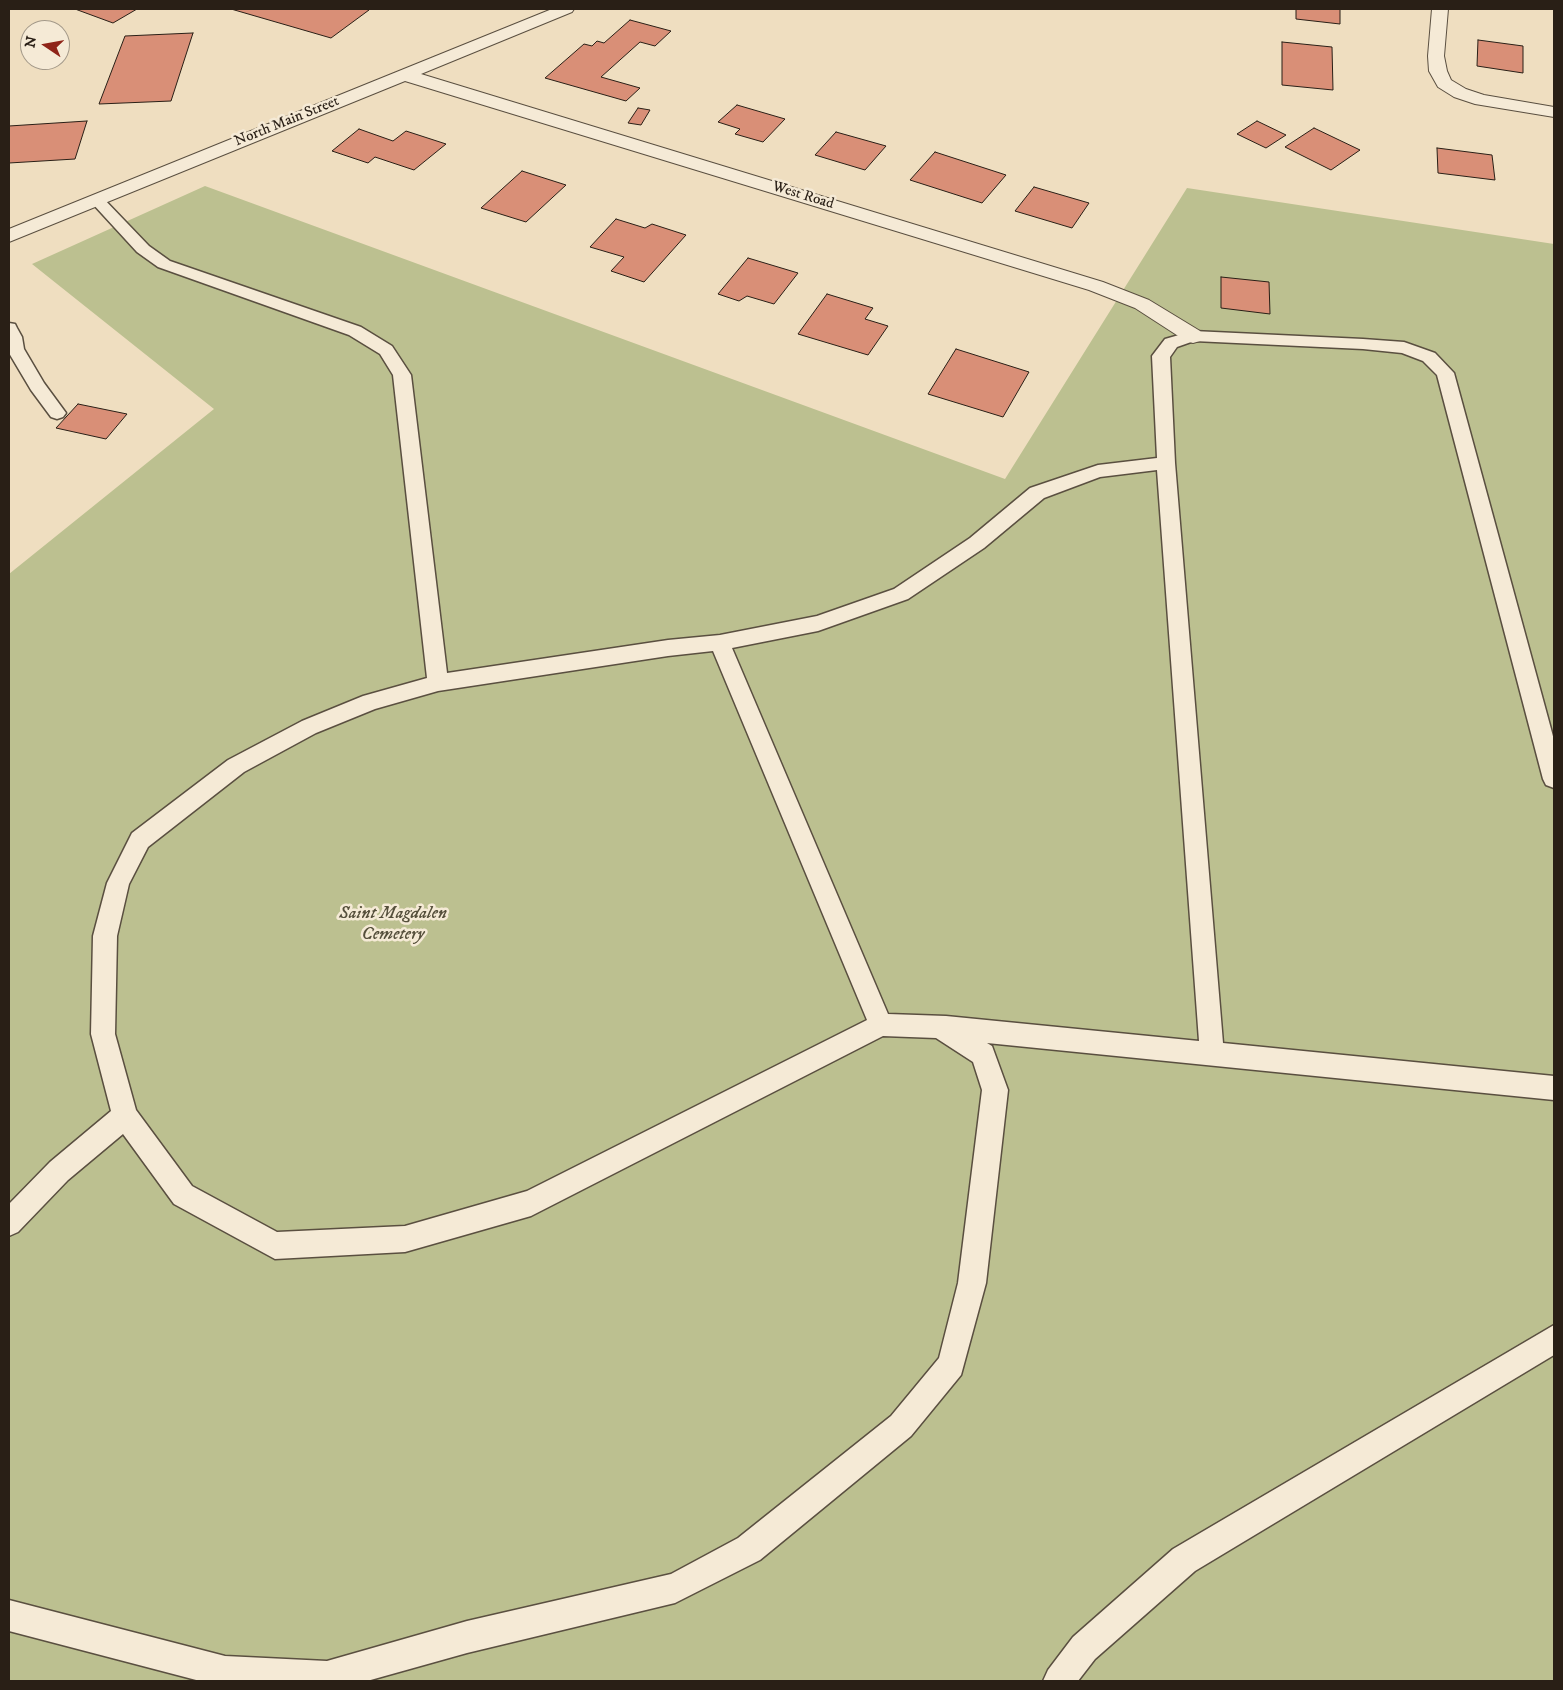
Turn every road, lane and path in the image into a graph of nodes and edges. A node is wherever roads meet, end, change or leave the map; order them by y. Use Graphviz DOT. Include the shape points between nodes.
graph roads {
  1 [pos="566,9"];
  2 [pos="1440,9"];
  3 [pos="404,75"];
  4 [pos="1554,112"];
  5 [pos="97,200"];
  6 [pos="9,236"];
  7 [pos="9,328"];
  8 [pos="1193,336"];
  9 [pos="58,413"];
  10 [pos="1166,462"];
  11 [pos="720,643"];
  12 [pos="438,683"];
  13 [pos="1554,779"];
  14 [pos="881,1025"];
  15 [pos="940,1027"];
  16 [pos="1212,1054"];
  17 [pos="1554,1088"];
  18 [pos="126,1116"];
  19 [pos="9,1223"];
  20 [pos="1554,1338"];
  21 [pos="9,1616"];
  22 [pos="1059,1681"];
  1 -- 3 [label="street, North Main Street"];
  2 -- 4 [label="street" via="1436,56 1444,83 1481,100"];
  3 -- 5 [label="street, North Main Street"];
  3 -- 8 [label="street, West Road" via="1096,286 1142,304"];
  5 -- 6 [label="street, North Main Street"];
  5 -- 12 [label="lane" via="143,249 164,264 355,331 386,350 402,375"];
  7 -- 9 [label="lane" via="14,337 14,349"];
  8 -- 10 [label="lane" via="1171,343 1161,356"];
  8 -- 13 [label="lane" via="1404,348 1429,357 1445,373"];
  10 -- 11 [label="lane" via="1098,471 1037,493 977,543 901,594 818,623"];
  10 -- 16 [label="lane"];
  11 -- 12 [label="lane"];
  11 -- 14 [label="lane"];
  12 -- 18 [label="lane" via="370,702 309,727 236,766 140,840 118,883 105,936 103,1034"];
  14 -- 15 [label="lane"];
  14 -- 18 [label="lane" via="532,1203 405,1239 275,1246 183,1196"];
  15 -- 16 [label="lane"];
  15 -- 21 [label="lane" via="983,1054 995,1090 972,1283 951,1365 901,1426 749,1549 675,1588 466,1637 327,1677 225,1672"];
  16 -- 17 [label="lane"];
  18 -- 19 [label="lane" via="59,1171"];
  20 -- 22 [label="lane" via="1184,1560 1084,1648"];
}
